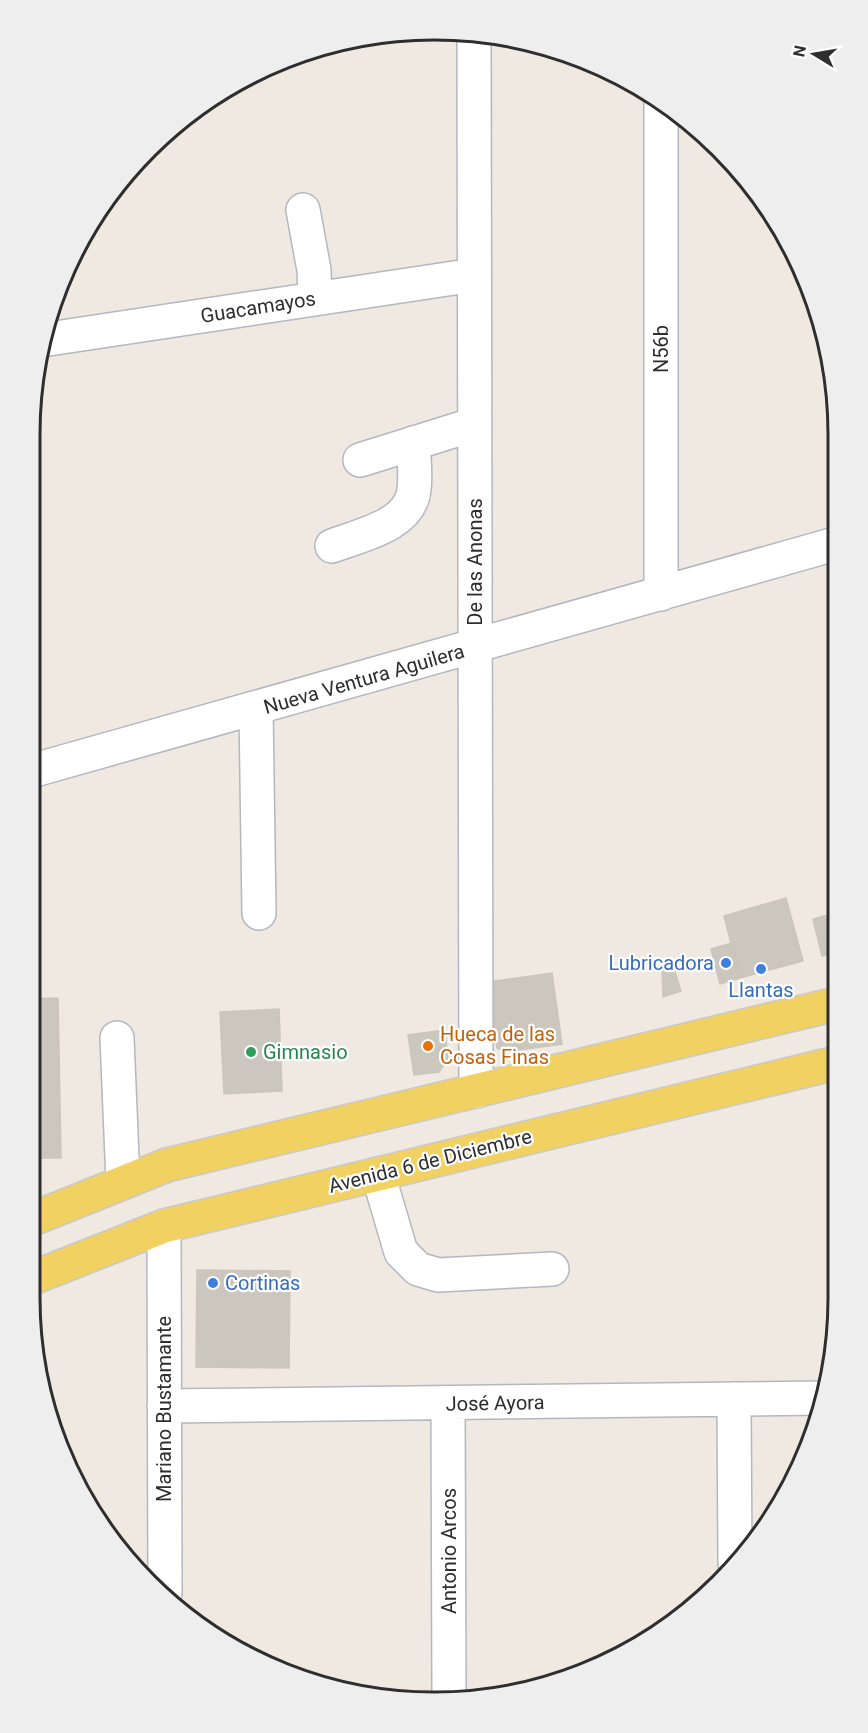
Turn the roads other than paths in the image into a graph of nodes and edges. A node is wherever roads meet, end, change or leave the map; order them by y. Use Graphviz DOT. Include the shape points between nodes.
graph roads {
  1 [pos="474,43"];
  2 [pos="661,113"];
  3 [pos="303,210"];
  4 [pos="474,274"];
  5 [pos="315,299"];
  6 [pos="52,338"];
  7 [pos="475,424"];
  8 [pos="413,443"];
  9 [pos="360,460"];
  10 [pos="332,546"];
  11 [pos="828,546"];
  12 [pos="661,594"];
  13 [pos="475,648"];
  14 [pos="256,709"];
  15 [pos="40,768"];
  16 [pos="259,913"];
  17 [pos="828,1006"];
  18 [pos="117,1038"];
  19 [pos="828,1066"];
  20 [pos="476,1091"];
  21 [pos="378,1174"];
  22 [pos="123,1182"];
  23 [pos="40,1216"];
  24 [pos="164,1226"];
  25 [pos="552,1269"];
  26 [pos="40,1275"];
  27 [pos="815,1398"];
  28 [pos="734,1399"];
  29 [pos="448,1403"];
  30 [pos="164,1406"];
  31 [pos="735,1552"];
  32 [pos="165,1585"];
  33 [pos="449,1692"];
  1 -- 4 [label="street, De las Anonas"];
  2 -- 12 [label="street, N56b"];
  3 -- 5 [label="street"];
  4 -- 5 [label="street, Guacamayos"];
  4 -- 7 [label="street, De las Anonas"];
  5 -- 6 [label="street, Guacamayos"];
  7 -- 8 [label="street"];
  7 -- 13 [label="street, De las Anonas"];
  8 -- 9 [label="street"];
  8 -- 10 [label="street" via="414,493 408,506 388,525"];
  11 -- 12 [label="street, Nueva Ventura Aguilera"];
  12 -- 13 [label="street, Nueva Ventura Aguilera"];
  13 -- 14 [label="street, Nueva Ventura Aguilera"];
  13 -- 20 [label="street, De las Anonas"];
  14 -- 15 [label="street, Nueva Ventura Aguilera"];
  14 -- 16 [label="street"];
  17 -- 20 [label="main road"];
  18 -- 22 [label="street"];
  19 -- 21 [label="main road, Avenida 6 de Diciembre"];
  20 -- 22 [label="main road" via="167,1166"];
  21 -- 24 [label="main road, Avenida 6 de Diciembre"];
  21 -- 25 [label="street" via="401,1252 418,1269 438,1275"];
  22 -- 23 [label="main road"];
  24 -- 26 [label="main road, Avenida 6 de Diciembre"];
  24 -- 30 [label="street, Mariano Bustamante"];
  27 -- 28 [label="street, José Ayora"];
  28 -- 29 [label="street, José Ayora"];
  28 -- 31 [label="street"];
  29 -- 30 [label="street, José Ayora"];
  29 -- 33 [label="street, Antonio Arcos"];
  30 -- 32 [label="street, Mariano Bustamante"];
}
